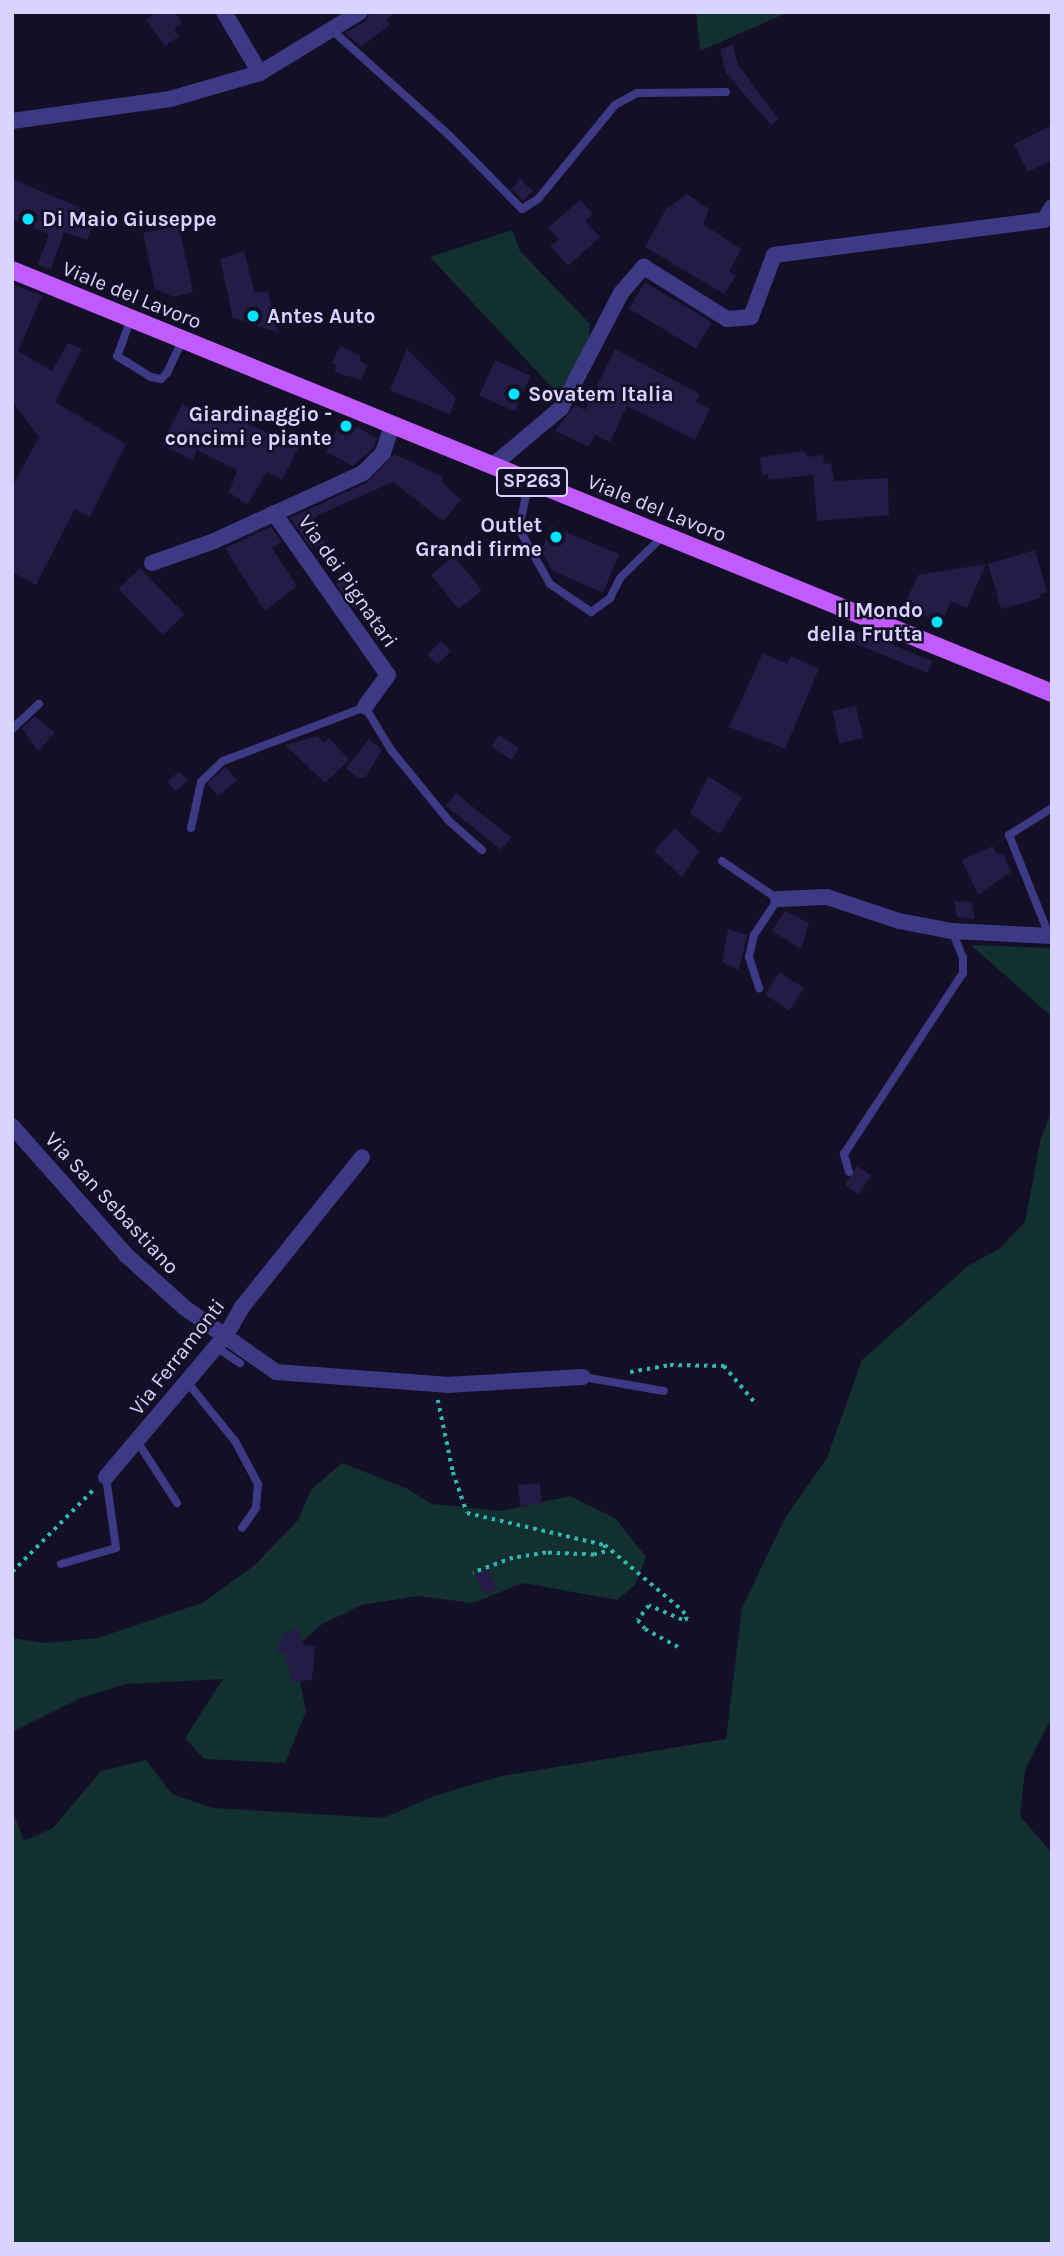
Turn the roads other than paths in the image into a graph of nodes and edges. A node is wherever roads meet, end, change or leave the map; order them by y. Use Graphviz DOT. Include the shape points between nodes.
graph roads {
  1 [pos="224,12"];
  2 [pos="351,15"];
  3 [pos="333,31"];
  4 [pos="260,74"];
  5 [pos="726,92"];
  6 [pos="12,121"];
  7 [pos="1052,207"];
  8 [pos="12,270"];
  9 [pos="130,321"];
  10 [pos="182,341"];
  11 [pos="392,426"];
  12 [pos="492,466"];
  13 [pos="529,481"];
  14 [pos="274,513"];
  15 [pos="664,536"];
  16 [pos="152,563"];
  17 [pos="1052,693"];
  18 [pos="39,704"];
  19 [pos="365,707"];
  20 [pos="12,729"];
  21 [pos="1052,808"];
  22 [pos="191,828"];
  23 [pos="482,850"];
  24 [pos="722,861"];
  25 [pos="778,899"];
  26 [pos="951,931"];
  27 [pos="1051,936"];
  28 [pos="759,988"];
  29 [pos="12,1126"];
  30 [pos="362,1157"];
  31 [pos="849,1172"];
  32 [pos="221,1341"];
  33 [pos="240,1363"];
  34 [pos="583,1377"];
  35 [pos="187,1382"];
  36 [pos="664,1391"];
  37 [pos="137,1441"];
  38 [pos="106,1477"];
  39 [pos="177,1503"];
  40 [pos="242,1528"];
  41 [pos="61,1564"];
  1 -- 4 [label="street"];
  2 -- 3 [label="street"];
  3 -- 4 [label="street"];
  3 -- 5 [label="lane" via="522,209 538,199 615,105 637,93"];
  4 -- 6 [label="street" via="170,99"];
  7 -- 12 [label="street" via="1044,220 774,255 751,317 727,319 644,267 621,293 561,408"];
  8 -- 9 [label="main road, Viale del Lavoro / SP263"];
  9 -- 10 [label="main road, Viale del Lavoro / SP263"];
  9 -- 10 [label="lane" via="117,356 123,364 151,377 161,379 167,373"];
  10 -- 11 [label="main road, Viale del Lavoro / SP263"];
  11 -- 12 [label="main road, Viale del Lavoro / SP263"];
  11 -- 14 [label="street, Via dei Pignatari" via="383,453 363,473"];
  12 -- 13 [label="main road, Viale del Lavoro / SP263"];
  13 -- 15 [label="main road, Viale del Lavoro / SP263"];
  13 -- 15 [label="lane" via="519,529 550,584 591,612 610,598 620,578"];
  14 -- 16 [label="street, Via dei Pignatari"];
  14 -- 19 [label="street, Via dei Pignatari" via="388,675"];
  15 -- 17 [label="main road, Viale del Lavoro / SP263"];
  18 -- 20 [label="lane"];
  19 -- 22 [label="lane" via="223,761 201,782"];
  19 -- 23 [label="lane" via="391,750 449,821"];
  21 -- 27 [label="lane" via="1009,835"];
  24 -- 25 [label="lane"];
  25 -- 26 [label="street" via="827,897 899,921"];
  25 -- 28 [label="lane" via="754,935 748,957"];
  26 -- 27 [label="street"];
  26 -- 31 [label="lane" via="963,958 963,973 844,1154"];
  29 -- 32 [label="street, Via San Sebastiano" via="126,1255"];
  30 -- 32 [label="street, Via Ferramonti" via="242,1307"];
  32 -- 33 [label="lane"];
  32 -- 34 [label="street, Via San Sebastiano" via="276,1372 436,1384"];
  32 -- 35 [label="street, Via Ferramonti"];
  34 -- 36 [label="lane"];
  35 -- 37 [label="street, Via Ferramonti"];
  35 -- 40 [label="lane" via="235,1441 258,1483 256,1508"];
  37 -- 38 [label="street, Via Ferramonti"];
  37 -- 39 [label="lane"];
  38 -- 41 [label="lane" via="116,1548"];
}
